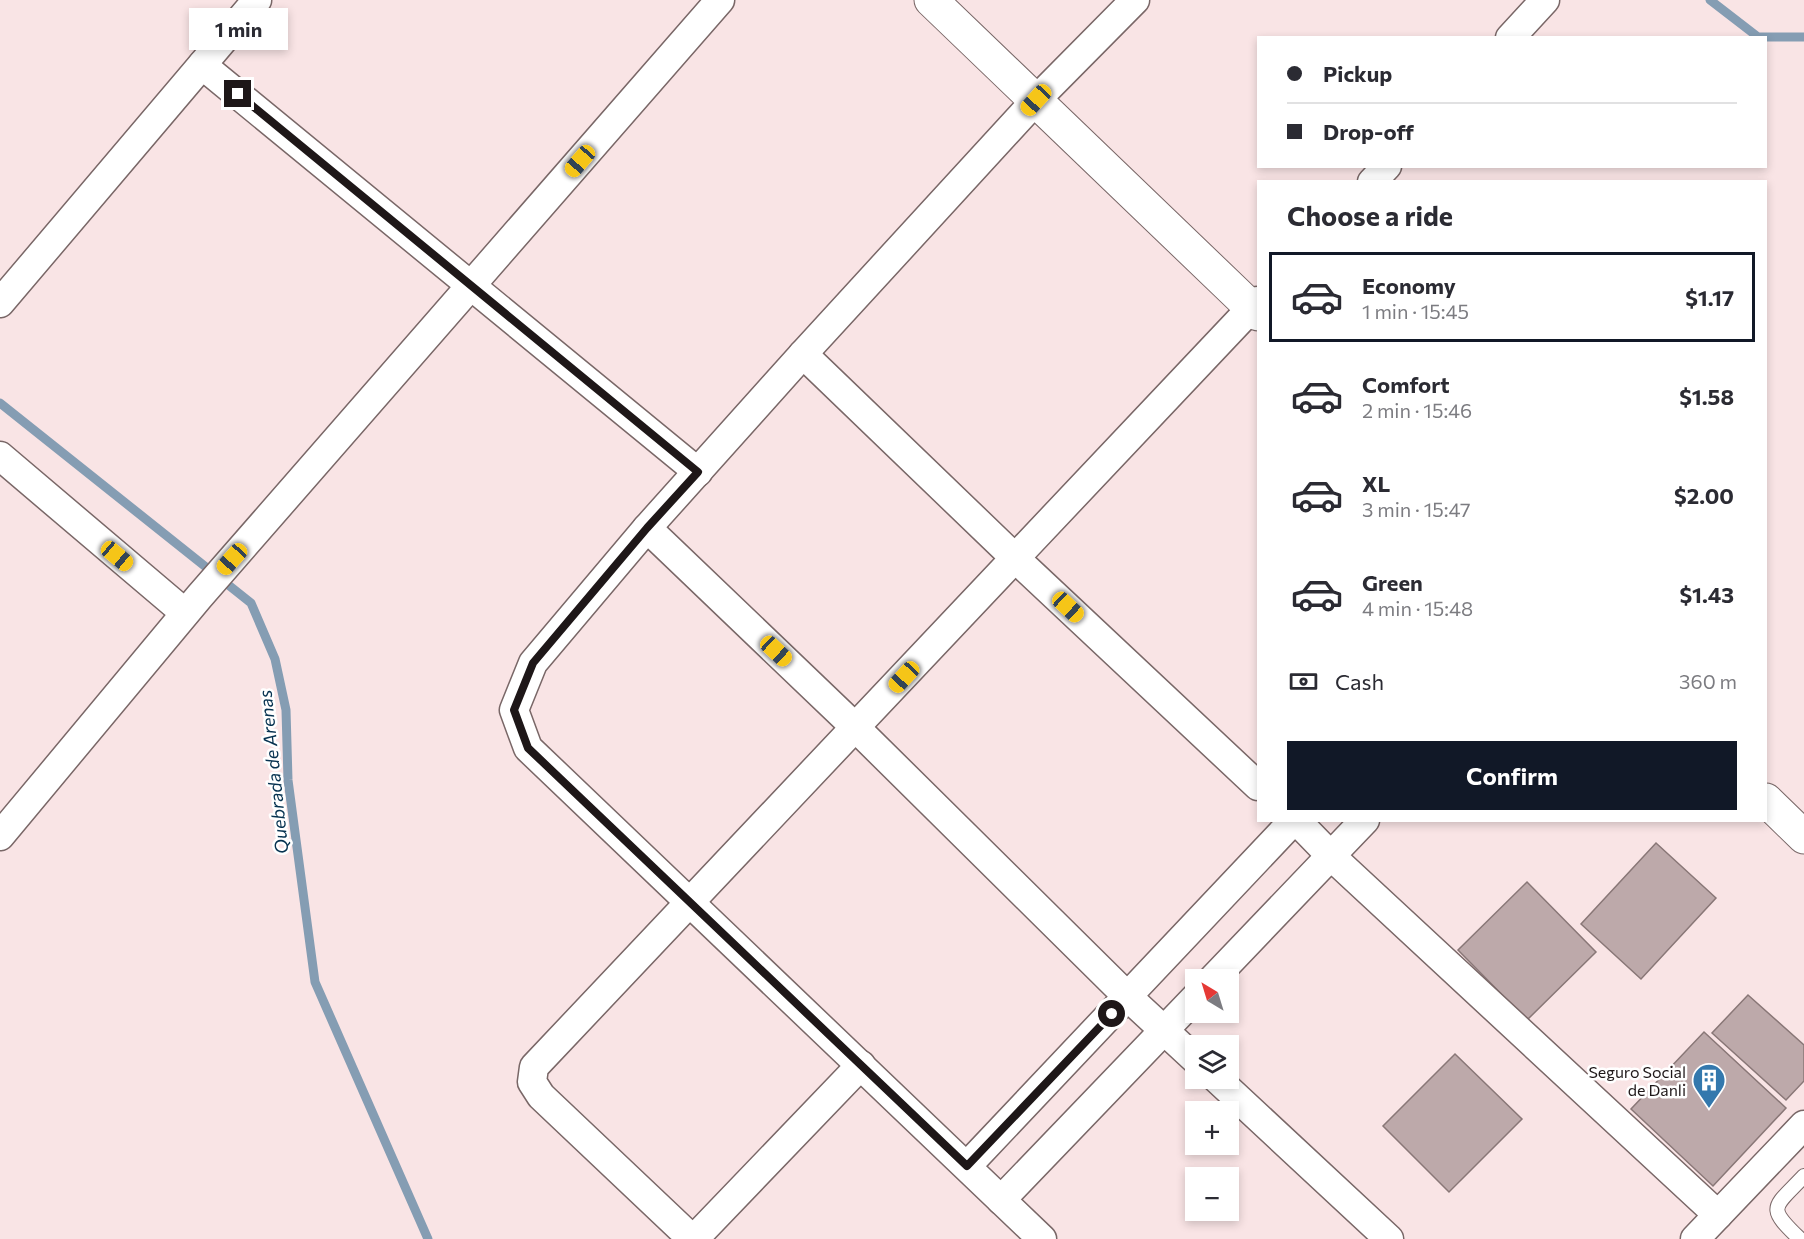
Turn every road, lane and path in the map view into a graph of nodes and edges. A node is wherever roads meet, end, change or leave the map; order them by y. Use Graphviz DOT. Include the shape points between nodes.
graph roads {
  1 [pos="257,0"];
  2 [pos="720,0"];
  3 [pos="932,0"];
  4 [pos="1136,0"];
  5 [pos="1545,0"];
  6 [pos="1512,36"];
  7 [pos="202,65"];
  8 [pos="1036,100"];
  9 [pos="1385,168"];
  10 [pos="1374,180"];
  11 [pos="471,286"];
  12 [pos="0,303"];
  13 [pos="1256,308"];
  14 [pos="803,354"];
  15 [pos="0,456"];
  16 [pos="698,472"];
  17 [pos="647,528"];
  18 [pos="1016,558"];
  19 [pos="192,605"];
  20 [pos="856,728"];
  21 [pos="1257,785"];
  22 [pos="1767,801"];
  23 [pos="1293,822"];
  24 [pos="1297,822"];
  25 [pos="1363,822"];
  26 [pos="0,836"];
  27 [pos="1804,837"];
  28 [pos="1331,856"];
  29 [pos="689,902"];
  30 [pos="1223,969"];
  31 [pos="1128,997"];
  32 [pos="1185,1008"];
  33 [pos="1164,1030"];
  34 [pos="1185,1050"];
  35 [pos="861,1065"];
  36 [pos="1228,1089"];
  37 [pos="1804,1125"];
  38 [pos="967,1166"];
  39 [pos="1804,1176"];
  40 [pos="1000,1200"];
  41 [pos="1718,1215"];
  42 [pos="693,1239"];
  43 [pos="1042,1239"];
  44 [pos="1389,1239"];
  45 [pos="1695,1239"];
  46 [pos="1800,1239"];
  1 -- 7 [label="street"];
  2 -- 11 [label="street"];
  3 -- 8 [label="highway"];
  4 -- 8 [label="street"];
  5 -- 6 [label="street"];
  7 -- 11 [label="street"];
  7 -- 12 [label="street"];
  8 -- 13 [label="highway"];
  8 -- 14 [label="street"];
  9 -- 10 [label="street"];
  11 -- 16 [label="street"];
  11 -- 19 [label="street"];
  13 -- 18 [label="street"];
  14 -- 16 [label="street"];
  14 -- 18 [label="street"];
  15 -- 19 [label="street"];
  16 -- 17 [label="street"];
  17 -- 20 [label="street"];
  17 -- 29 [label="street" via="533,663 514,710 528,748"];
  18 -- 20 [label="street"];
  18 -- 21 [label="street"];
  19 -- 26 [label="street"];
  20 -- 29 [label="street"];
  20 -- 31 [label="street"];
  22 -- 27 [label="highway"];
  23 -- 31 [label="street"];
  24 -- 28 [label="street"];
  25 -- 28 [label="street"];
  28 -- 30 [label="street"];
  28 -- 41 [label="street"];
  29 -- 35 [label="street"];
  29 -- 42 [label="street" via="534,1067 532,1082 541,1096"];
  31 -- 33 [label="street"];
  31 -- 38 [label="street"];
  32 -- 33 [label="street"];
  33 -- 34 [label="street"];
  33 -- 40 [label="street"];
  35 -- 38 [label="street"];
  35 -- 42 [label="street"];
  36 -- 44 [label="street"];
  37 -- 41 [label="street"];
  38 -- 40 [label="street"];
  39 -- 46 [label="lane" via="1778,1204 1776,1213"];
  40 -- 43 [label="street"];
  41 -- 45 [label="street"];
}
